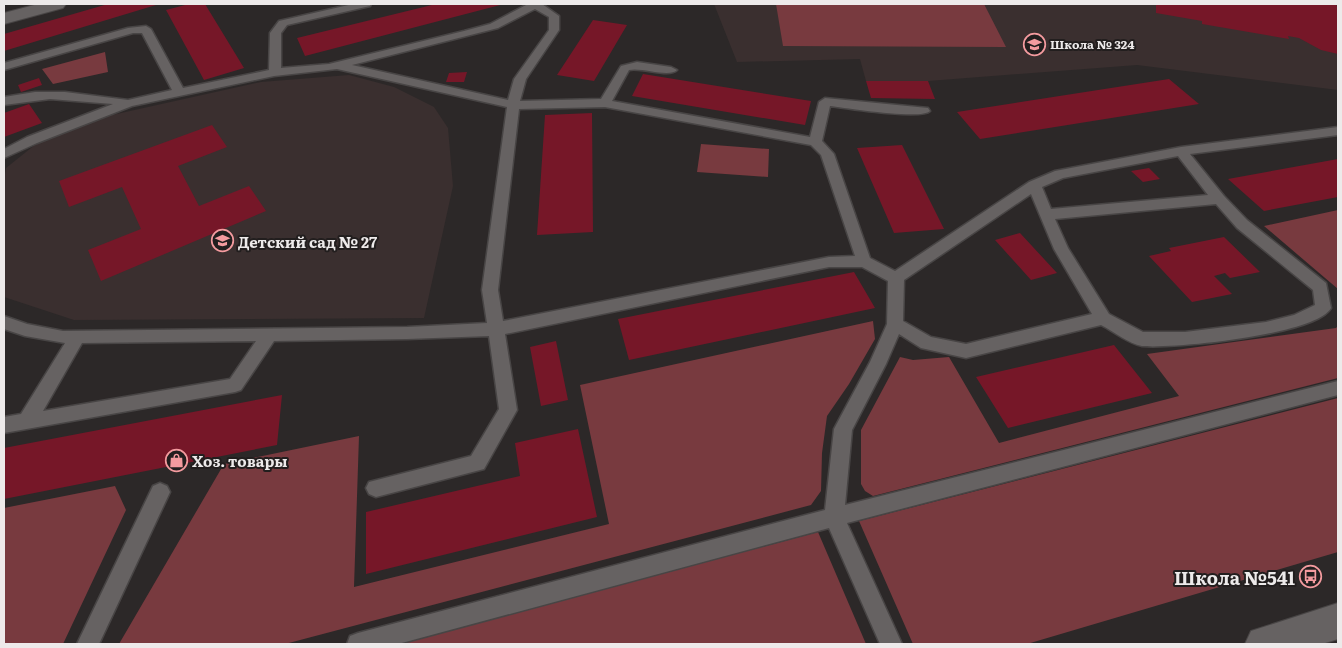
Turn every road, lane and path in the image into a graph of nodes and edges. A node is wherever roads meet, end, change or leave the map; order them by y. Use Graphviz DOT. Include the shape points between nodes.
graph roads {
  1 [pos="57,4"];
  2 [pos="366,4"];
  3 [pos="535,4"];
  4 [pos="4,19"];
  5 [pos="337,65"];
  6 [pos="4,67"];
  7 [pos="671,70"];
  8 [pos="274,72"];
  9 [pos="179,92"];
  10 [pos="4,101"];
  11 [pos="605,103"];
  12 [pos="129,104"];
  13 [pos="513,105"];
  14 [pos="924,110"];
  15 [pos="1338,131"];
  16 [pos="815,142"];
  17 [pos="1181,151"];
  18 [pos="4,154"];
  19 [pos="1034,186"];
  20 [pos="1219,200"];
  21 [pos="1046,214"];
  22 [pos="864,261"];
  23 [pos="896,278"];
  24 [pos="1103,318"];
  25 [pos="4,322"];
  26 [pos="895,324"];
  27 [pos="496,329"];
  28 [pos="25,330"];
  29 [pos="4,334"];
  30 [pos="268,335"];
  31 [pos="78,336"];
  32 [pos="1338,388"];
  33 [pos="27,421"];
  34 [pos="4,425"];
  35 [pos="376,488"];
  36 [pos="160,492"];
  37 [pos="834,517"];
  38 [pos="1338,621"];
  39 [pos="88,644"];
  40 [pos="358,644"];
  41 [pos="891,644"];
  42 [pos="1264,644"];
  1 -- 4 [label="street"];
  2 -- 8 [label="lane" via="283,23 275,33"];
  3 -- 5 [label="lane" via="494,26"];
  3 -- 13 [label="lane" via="554,16 554,30 520,79"];
  5 -- 8 [label="lane"];
  5 -- 13 [label="lane"];
  6 -- 9 [label="lane" via="132,30 146,29"];
  7 -- 11 [label="lane" via="637,64 625,68"];
  8 -- 9 [label="lane"];
  9 -- 12 [label="lane"];
  10 -- 12 [label="lane" via="72,94"];
  11 -- 13 [label="lane"];
  11 -- 16 [label="lane"];
  12 -- 18 [label="lane" via="86,118"];
  13 -- 27 [label="lane" via="490,290"];
  14 -- 16 [label="lane" via="825,102"];
  15 -- 17 [label="lane"];
  16 -- 22 [label="lane" via="827,154"];
  17 -- 19 [label="lane" via="1060,174"];
  17 -- 20 [label="lane"];
  19 -- 21 [label="lane"];
  19 -- 23 [label="lane"];
  20 -- 21 [label="lane" via="1090,213"];
  20 -- 24 [label="lane" via="1242,224 1320,287 1323,308 1298,320 1266,328 1185,339 1141,339"];
  21 -- 24 [label="lane" via="1061,249"];
  22 -- 23 [label="lane"];
  22 -- 27 [label="lane" via="829,262"];
  23 -- 26 [label="lane"];
  24 -- 26 [label="lane" via="966,351 927,343"];
  25 -- 28 [label="lane"];
  26 -- 37 [label="lane" via="878,364 843,429"];
  27 -- 30 [label="lane"];
  27 -- 35 [label="lane" via="508,410 478,463"];
  28 -- 29 [label="lane"];
  28 -- 31 [label="lane" via="63,337"];
  30 -- 31 [label="lane"];
  30 -- 33 [label="lane" via="235,385"];
  31 -- 33 [label="lane"];
  32 -- 37 [label="lane"];
  33 -- 34 [label="lane"];
  36 -- 39 [label="lane"];
  37 -- 40 [label="lane"];
  37 -- 41 [label="lane"];
  38 -- 42 [label="street"];
}
